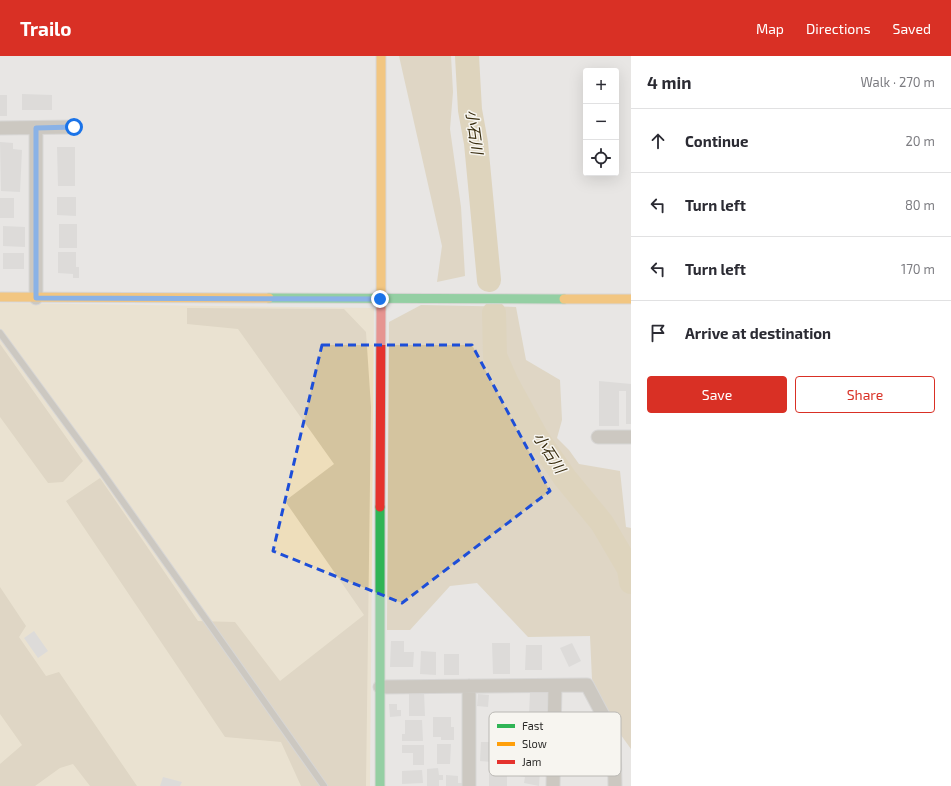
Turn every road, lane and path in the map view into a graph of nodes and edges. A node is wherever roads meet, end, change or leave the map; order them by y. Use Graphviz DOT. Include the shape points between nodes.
graph roads {
  1 [pos="381,56"];
  2 [pos="74,127"];
  3 [pos="0,128"];
  4 [pos="36,128"];
  5 [pos="0,297"];
  6 [pos="36,298"];
  7 [pos="380,299"];
  8 [pos="631,299"];
  9 [pos="0,333"];
  10 [pos="598,437"];
  11 [pos="631,437"];
  12 [pos="469,686"];
  13 [pos="555,686"];
  14 [pos="380,687"];
  15 [pos="554,712"];
  16 [pos="601,712"];
  17 [pos="553,776"];
  18 [pos="615,776"];
  19 [pos="324,786"];
  20 [pos="380,786"];
  21 [pos="469,786"];
  22 [pos="553,786"];
  23 [pos="615,786"];
  1 -- 7 [label="street"];
  2 -- 4 [label="street"];
  3 -- 4 [label="street"];
  4 -- 6 [label="street"];
  5 -- 6 [label="street"];
  6 -- 7 [label="street"];
  7 -- 8 [label="street"];
  7 -- 14 [label="street"];
  9 -- 19 [label="lane"];
  10 -- 11 [label="street"];
  12 -- 13 [label="street"];
  12 -- 14 [label="street"];
  12 -- 21 [label="street"];
  13 -- 15 [label="street"];
  13 -- 16 [label="street" via="587,685"];
  14 -- 20 [label="street"];
  17 -- 22 [label="street"];
  18 -- 23 [label="street"];
}
